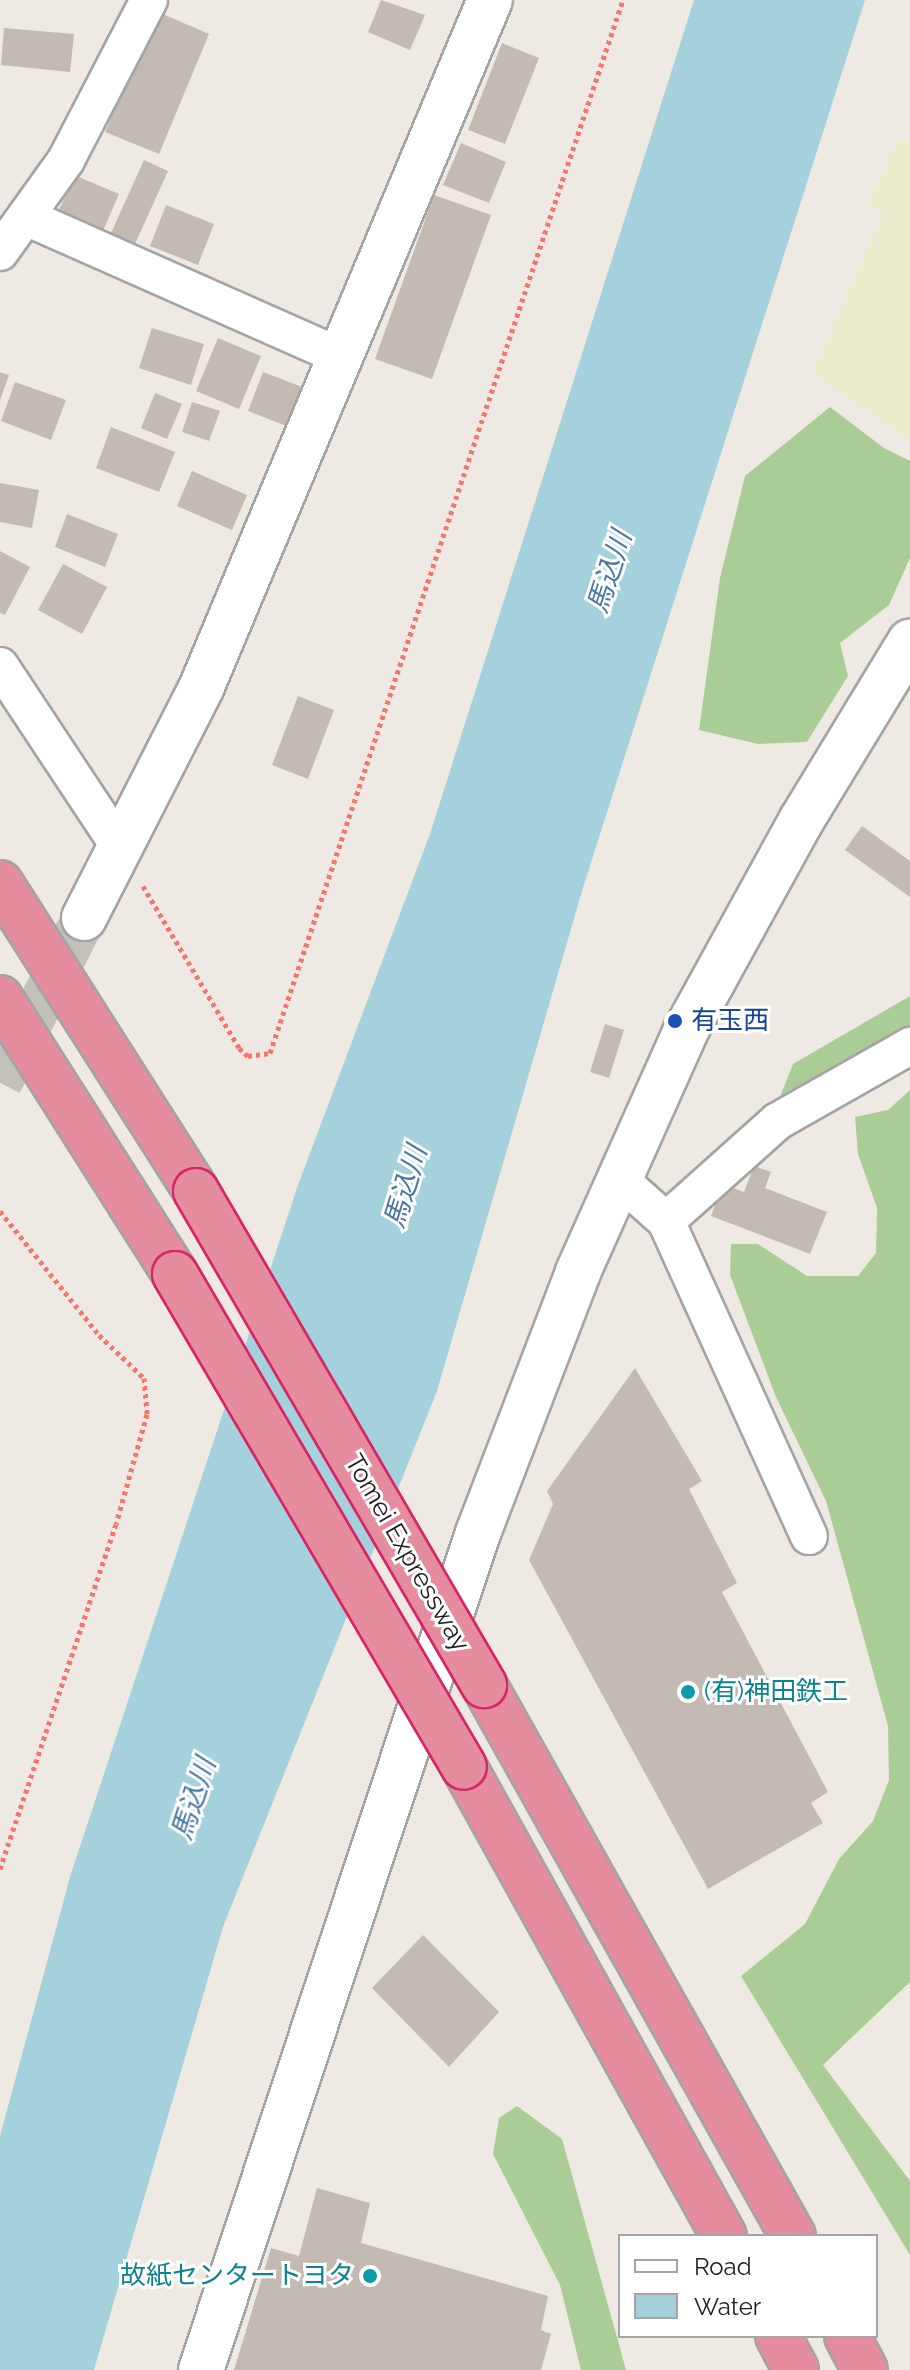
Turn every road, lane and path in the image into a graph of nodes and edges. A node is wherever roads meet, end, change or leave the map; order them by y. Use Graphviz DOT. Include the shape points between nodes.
graph roads {
  1 [pos="149,0"];
  2 [pos="490,0"];
  3 [pos="623,0"];
  4 [pos="26,217"];
  5 [pos="0,252"];
  6 [pos="339,356"];
  7 [pos="910,642"];
  8 [pos="0,666"];
  9 [pos="120,847"];
  10 [pos="0,883"];
  11 [pos="84,918"];
  12 [pos="0,998"];
  13 [pos="910,1046"];
  14 [pos="620,1180"];
  15 [pos="0,1211"];
  16 [pos="666,1221"];
  17 [pos="809,1536"];
  18 [pos="0,1869"];
  19 [pos="723,2234"];
  20 [pos="792,2234"];
  21 [pos="779,2338"];
  22 [pos="848,2338"];
  23 [pos="201,2370"];
  24 [pos="796,2370"];
  25 [pos="865,2370"];
  1 -- 4 [label="street" via="66,160"];
  2 -- 6 [label="street"];
  3 -- 9 [label="path" via="270,1053 248,1056 239,1048"];
  4 -- 5 [label="street"];
  4 -- 6 [label="street"];
  6 -- 9 [label="street" via="202,686"];
  7 -- 14 [label="street" via="801,821 693,1016"];
  8 -- 9 [label="street"];
  9 -- 11 [label="street"];
  10 -- 20 [label="highway, Tomei Expressway, bridge" via="196,1191 484,1685"];
  12 -- 19 [label="highway, bridge" via="175,1274 464,1767"];
  13 -- 16 [label="street" via="778,1121"];
  14 -- 16 [label="street"];
  14 -- 23 [label="street" via="578,1272 478,1533"];
  15 -- 18 [label="path" via="99,1335 144,1378 147,1414 116,1524"];
  16 -- 17 [label="street"];
  21 -- 24 [label="highway"];
  22 -- 25 [label="highway"];
}
